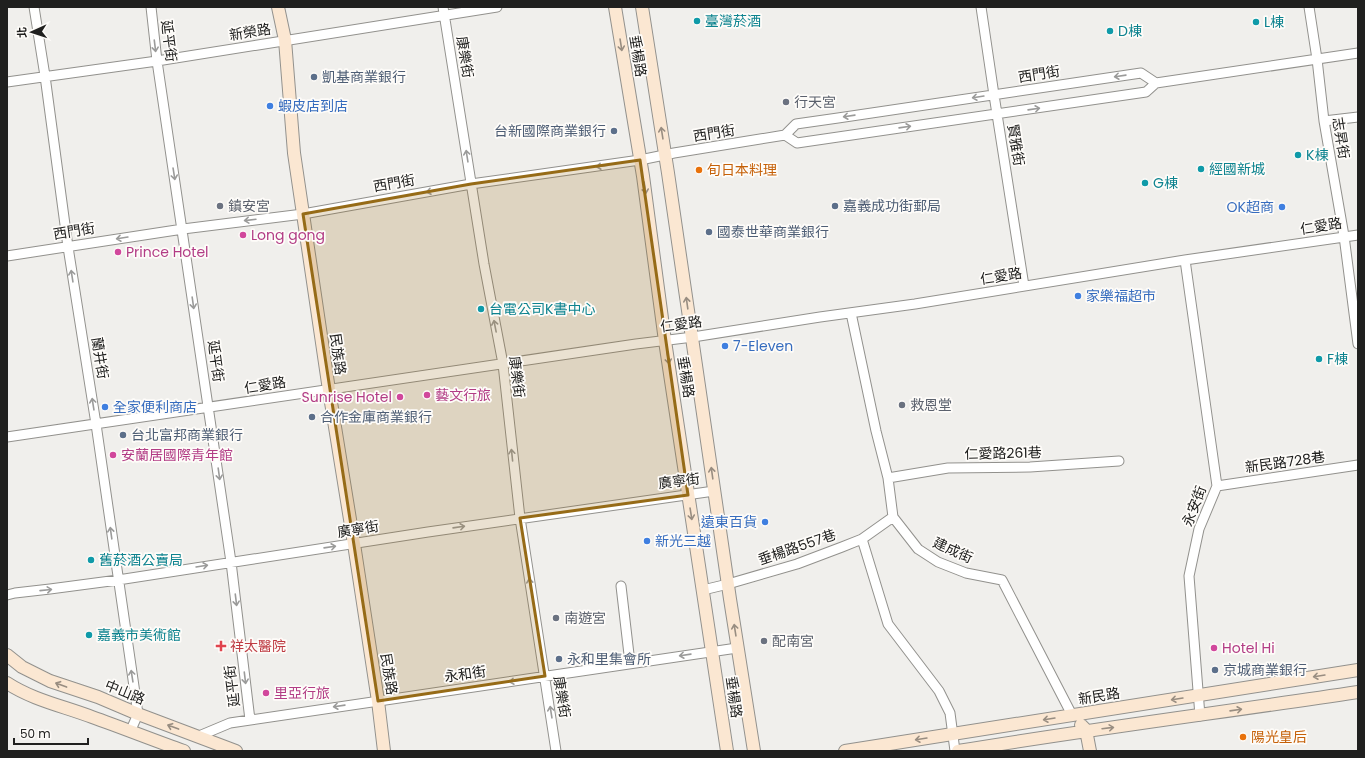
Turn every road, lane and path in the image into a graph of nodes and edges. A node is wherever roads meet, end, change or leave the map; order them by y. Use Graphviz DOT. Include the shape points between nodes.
graph roads {
  1 [pos="34,7"];
  2 [pos="150,7"];
  3 [pos="278,7"];
  4 [pos="497,7"];
  5 [pos="615,7"];
  6 [pos="642,7"];
  7 [pos="981,7"];
  8 [pos="1309,7"];
  9 [pos="443,11"];
  10 [pos="285,40"];
  11 [pos="1358,53"];
  12 [pos="1317,59"];
  13 [pos="157,61"];
  14 [pos="45,76"];
  15 [pos="7,82"];
  16 [pos="1156,83"];
  17 [pos="994,95"];
  18 [pos="996,114"];
  19 [pos="1358,117"];
  20 [pos="1324,122"];
  21 [pos="786,135"];
  22 [pos="666,155"];
  23 [pos="640,160"];
  24 [pos="471,184"];
  25 [pos="303,214"];
  26 [pos="183,229"];
  27 [pos="1358,235"];
  28 [pos="1344,236"];
  29 [pos="68,247"];
  30 [pos="7,256"];
  31 [pos="1185,260"];
  32 [pos="1024,286"];
  33 [pos="851,313"];
  34 [pos="692,337"];
  35 [pos="665,341"];
  36 [pos="1358,344"];
  37 [pos="503,364"];
  38 [pos="329,390"];
  39 [pos="209,408"];
  40 [pos="96,424"];
  41 [pos="7,437"];
  42 [pos="1119,461"];
  43 [pos="1358,465"];
  44 [pos="888,478"];
  45 [pos="1217,486"];
  46 [pos="714,491"];
  47 [pos="688,495"];
  48 [pos="894,517"];
  49 [pos="520,518"];
  50 [pos="862,539"];
  51 [pos="354,544"];
  52 [pos="231,562"];
  53 [pos="118,580"];
  54 [pos="728,584"];
  55 [pos="621,586"];
  56 [pos="703,590"];
  57 [pos="7,595"];
  58 [pos="738,648"];
  59 [pos="712,651"];
  60 [pos="7,655"];
  61 [pos="630,663"];
  62 [pos="1358,670"];
  63 [pos="545,676"];
  64 [pos="7,683"];
  65 [pos="1358,692"];
  66 [pos="1198,696"];
  67 [pos="378,701"];
  68 [pos="138,714"];
  69 [pos="1072,716"];
  70 [pos="1200,716"];
  71 [pos="250,720"];
  72 [pos="1086,730"];
  73 [pos="130,732"];
  74 [pos="954,734"];
  75 [pos="199,736"];
  76 [pos="184,751"];
  77 [pos="189,751"];
  78 [pos="236,751"];
  79 [pos="384,751"];
  80 [pos="556,751"];
  81 [pos="727,751"];
  82 [pos="754,751"];
  83 [pos="845,751"];
  84 [pos="955,751"];
  85 [pos="958,751"];
  86 [pos="1090,751"];
  1 -- 14 [label="street, 蘭井街"];
  2 -- 13 [label="street, 延平街, one-way"];
  3 -- 10 [label="street, 民族路"];
  4 -- 9 [label="street, 新榮路"];
  5 -- 23 [label="street, 垂楊路, one-way"];
  22 -- 6 [label="street, 垂楊路, one-way"];
  7 -- 17 [label="street, 賢雅街"];
  8 -- 12 [label="street, 志昇街"];
  9 -- 10 [label="street, 新榮路"];
  24 -- 9 [label="street, 康樂街, one-way"];
  10 -- 13 [label="street, 新榮路"];
  10 -- 25 [label="street, 民族路" via="294,153"];
  11 -- 12 [label="street"];
  12 -- 16 [label="street"];
  12 -- 20 [label="street, 志昇街"];
  13 -- 14 [label="street, 新榮路"];
  13 -- 26 [label="street, 延平街, one-way"];
  14 -- 15 [label="street, 新榮路"];
  14 -- 29 [label="street, 蘭井街"];
  16 -- 17 [label="street, 西門街, one-way" via="1141,73"];
  18 -- 16 [label="street, one-way" via="1146,92"];
  17 -- 18 [label="street, 賢雅街"];
  17 -- 21 [label="street, 西門街, one-way" via="796,124"];
  21 -- 18 [label="street, one-way" via="797,143"];
  18 -- 32 [label="street, 賢雅街"];
  19 -- 20 [label="street"];
  20 -- 28 [label="street, 志昇街"];
  21 -- 22 [label="street, 西門街"];
  22 -- 23 [label="street, 西門街"];
  34 -- 22 [label="street, 垂楊路, one-way"];
  23 -- 24 [label="street, 西門街, one-way"];
  23 -- 35 [label="street, 垂楊路, one-way"];
  24 -- 25 [label="street, 西門街, one-way"];
  37 -- 24 [label="street, 康樂街, one-way"];
  25 -- 26 [label="street, 西門街, one-way"];
  25 -- 38 [label="street, 民族路"];
  26 -- 29 [label="street, 西門街, one-way"];
  26 -- 39 [label="street, 延平街, one-way"];
  27 -- 28 [label="street, 仁愛路"];
  28 -- 31 [label="street, 仁愛路"];
  28 -- 36 [label="street, 志昇街"];
  29 -- 30 [label="street, 西門街"];
  40 -- 29 [label="street, 蘭井街, one-way"];
  31 -- 32 [label="street, 仁愛路"];
  31 -- 45 [label="street, 永安街"];
  32 -- 33 [label="street, 仁愛路"];
  33 -- 34 [label="street, 仁愛路"];
  33 -- 44 [label="street, 建成街"];
  34 -- 35 [label="street, 仁愛路"];
  46 -- 34 [label="street, 垂楊路, one-way"];
  35 -- 37 [label="street, 仁愛路"];
  35 -- 47 [label="street, 垂楊路, one-way"];
  37 -- 38 [label="street, 仁愛路"];
  49 -- 37 [label="street, 康樂街, one-way"];
  38 -- 39 [label="street, 仁愛路"];
  38 -- 51 [label="street, 民族路"];
  39 -- 40 [label="street, 仁愛路"];
  39 -- 52 [label="street, 延平街, one-way"];
  40 -- 41 [label="street, 仁愛路"];
  53 -- 40 [label="street, 蘭井街, one-way"];
  42 -- 44 [label="street, 仁愛路261巷" via="1030,467 948,468"];
  43 -- 45 [label="street, 新民路728巷"];
  44 -- 48 [label="street, 建成街"];
  45 -- 66 [label="street, 永安街" via="1199,529 1189,576"];
  46 -- 47 [label="street, 廣寧街"];
  46 -- 54 [label="street, 垂楊路"];
  47 -- 49 [label="street, 廣寧街"];
  47 -- 56 [label="street, 垂楊路, one-way"];
  48 -- 50 [label="street, 垂楊路557巷"];
  48 -- 69 [label="street, 建成街" via="918,549 938,562 966,573 1002,580"];
  51 -- 49 [label="street, 廣寧街, one-way"];
  63 -- 49 [label="street, 康樂街, one-way"];
  50 -- 54 [label="street, 垂楊路557巷" via="797,564"];
  50 -- 74 [label="street" via="888,624 939,691 950,713"];
  52 -- 51 [label="street, 廣寧街, one-way"];
  51 -- 67 [label="street, 民族路"];
  53 -- 52 [label="street, 廣寧街, one-way"];
  52 -- 71 [label="street, 延平街, one-way"];
  57 -- 53 [label="street, 廣寧街, one-way"];
  68 -- 53 [label="street, 蘭井街, one-way"];
  54 -- 56 [label="street, 垂楊路557巷"];
  58 -- 54 [label="street, 垂楊路, one-way"];
  55 -- 61 [label="street"];
  56 -- 59 [label="street, 垂楊路"];
  58 -- 59 [label="street, 永和街"];
  58 -- 82 [label="street, 垂楊路"];
  59 -- 61 [label="street, 永和街, one-way"];
  59 -- 81 [label="street, 垂楊路"];
  68 -- 60 [label="street, 中山路, one-way" via="45,679 22,667"];
  61 -- 63 [label="street, 永和街"];
  62 -- 66 [label="street, 新民路, one-way"];
  63 -- 67 [label="street, 永和街, one-way"];
  80 -- 63 [label="street, 康樂街, one-way"];
  64 -- 73 [label="street" via="40,700 91,716"];
  70 -- 65 [label="street, one-way"];
  66 -- 69 [label="street, 新民路, one-way"];
  66 -- 70 [label="street, 永安街"];
  67 -- 71 [label="street, 永和街, one-way"];
  67 -- 79 [label="street, 民族路"];
  68 -- 73 [label="street"];
  75 -- 68 [label="street, 中山路, one-way"];
  69 -- 72 [label="street"];
  69 -- 74 [label="street, 新民路, one-way"];
  72 -- 70 [label="street, one-way"];
  71 -- 75 [label="street, 永和街" via="230,723"];
  72 -- 85 [label="street"];
  72 -- 86 [label="street"];
  73 -- 76 [label="street"];
  74 -- 83 [label="street, 新民路, one-way"];
  74 -- 84 [label="street"];
  75 -- 77 [label="street"];
  75 -- 78 [label="street, 中山路"];
}
